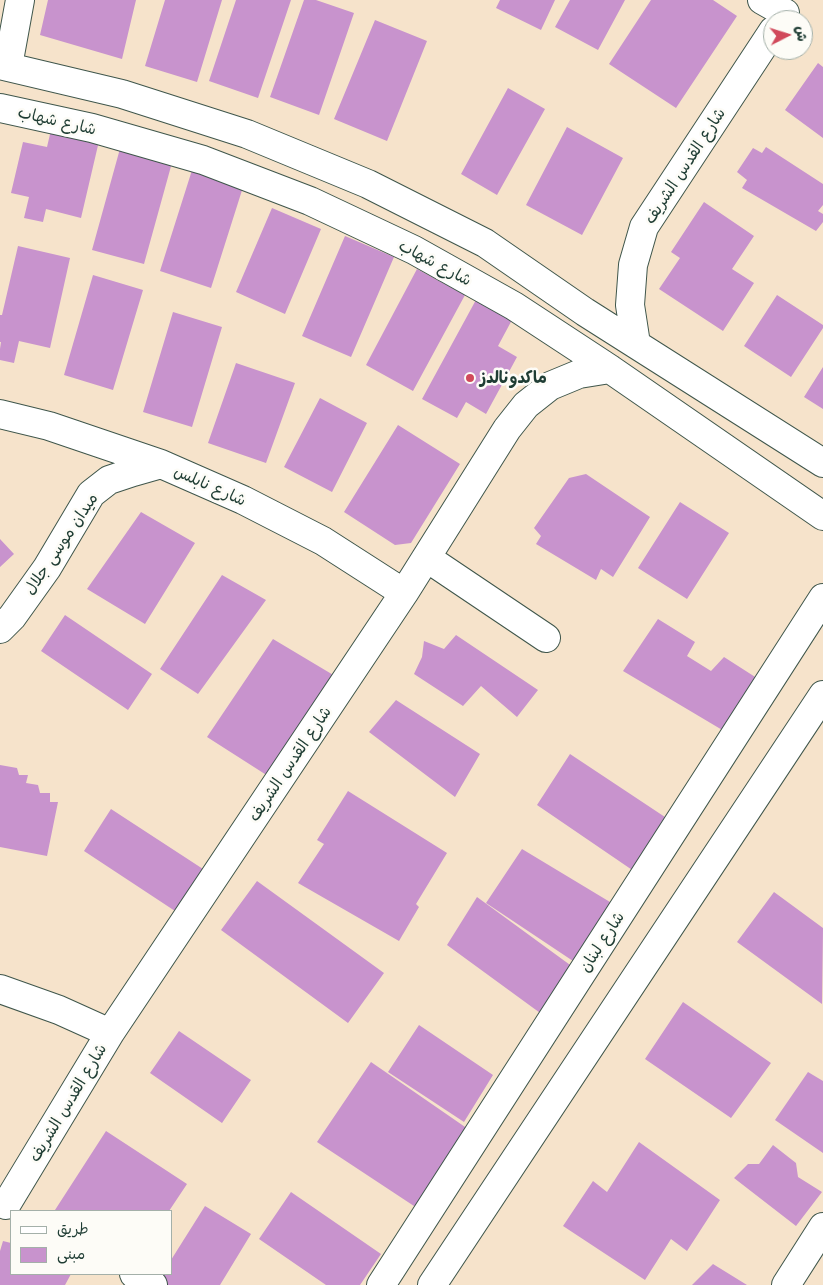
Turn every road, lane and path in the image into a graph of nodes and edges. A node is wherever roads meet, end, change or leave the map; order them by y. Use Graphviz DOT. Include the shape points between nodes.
graph roads {
  1 [pos="20,0"];
  2 [pos="763,38"];
  3 [pos="4,66"];
  4 [pos="0,108"];
  5 [pos="636,344"];
  6 [pos="610,369"];
  7 [pos="0,414"];
  8 [pos="823,463"];
  9 [pos="161,464"];
  10 [pos="823,516"];
  11 [pos="427,558"];
  12 [pos="404,593"];
  13 [pos="823,598"];
  14 [pos="0,629"];
  15 [pos="546,638"];
  16 [pos="823,695"];
  17 [pos="0,990"];
  18 [pos="110,1033"];
  19 [pos="9,1206"];
  20 [pos="823,1227"];
  21 [pos="136,1275"];
  22 [pos="153,1285"];
  23 [pos="381,1285"];
  24 [pos="432,1285"];
  25 [pos="786,1285"];
  1 -- 3 [label="street"];
  2 -- 5 [label="street, شارع القدس الشريف" via="644,227 633,265 630,305"];
  3 -- 5 [label="street" via="122,94 246,134 368,184 485,243"];
  4 -- 6 [label="street, شارع شهاب" via="92,128 203,160 310,201 414,250 514,306"];
  5 -- 8 [label="street"];
  6 -- 10 [label="street, شارع شهاب"];
  6 -- 11 [label="street, شارع القدس الشريف" via="579,374 550,386 526,405"];
  7 -- 9 [label="street, شارع نابلس" via="49,426"];
  9 -- 12 [label="street, شارع نابلس" via="243,500 323,541"];
  9 -- 14 [label="street, ميدان موسى جلال" via="109,480 91,494 47,568"];
  11 -- 12 [label="street, شارع القدس الشريف"];
  11 -- 15 [label="street"];
  12 -- 18 [label="street, شارع القدس الشريف"];
  13 -- 23 [label="street, شارع لبنان"];
  16 -- 24 [label="street"];
  17 -- 18 [label="street" via="60,1010"];
  18 -- 19 [label="street, شارع القدس الشريف"];
  20 -- 25 [label="street"];
  21 -- 22 [label="street"];
}
